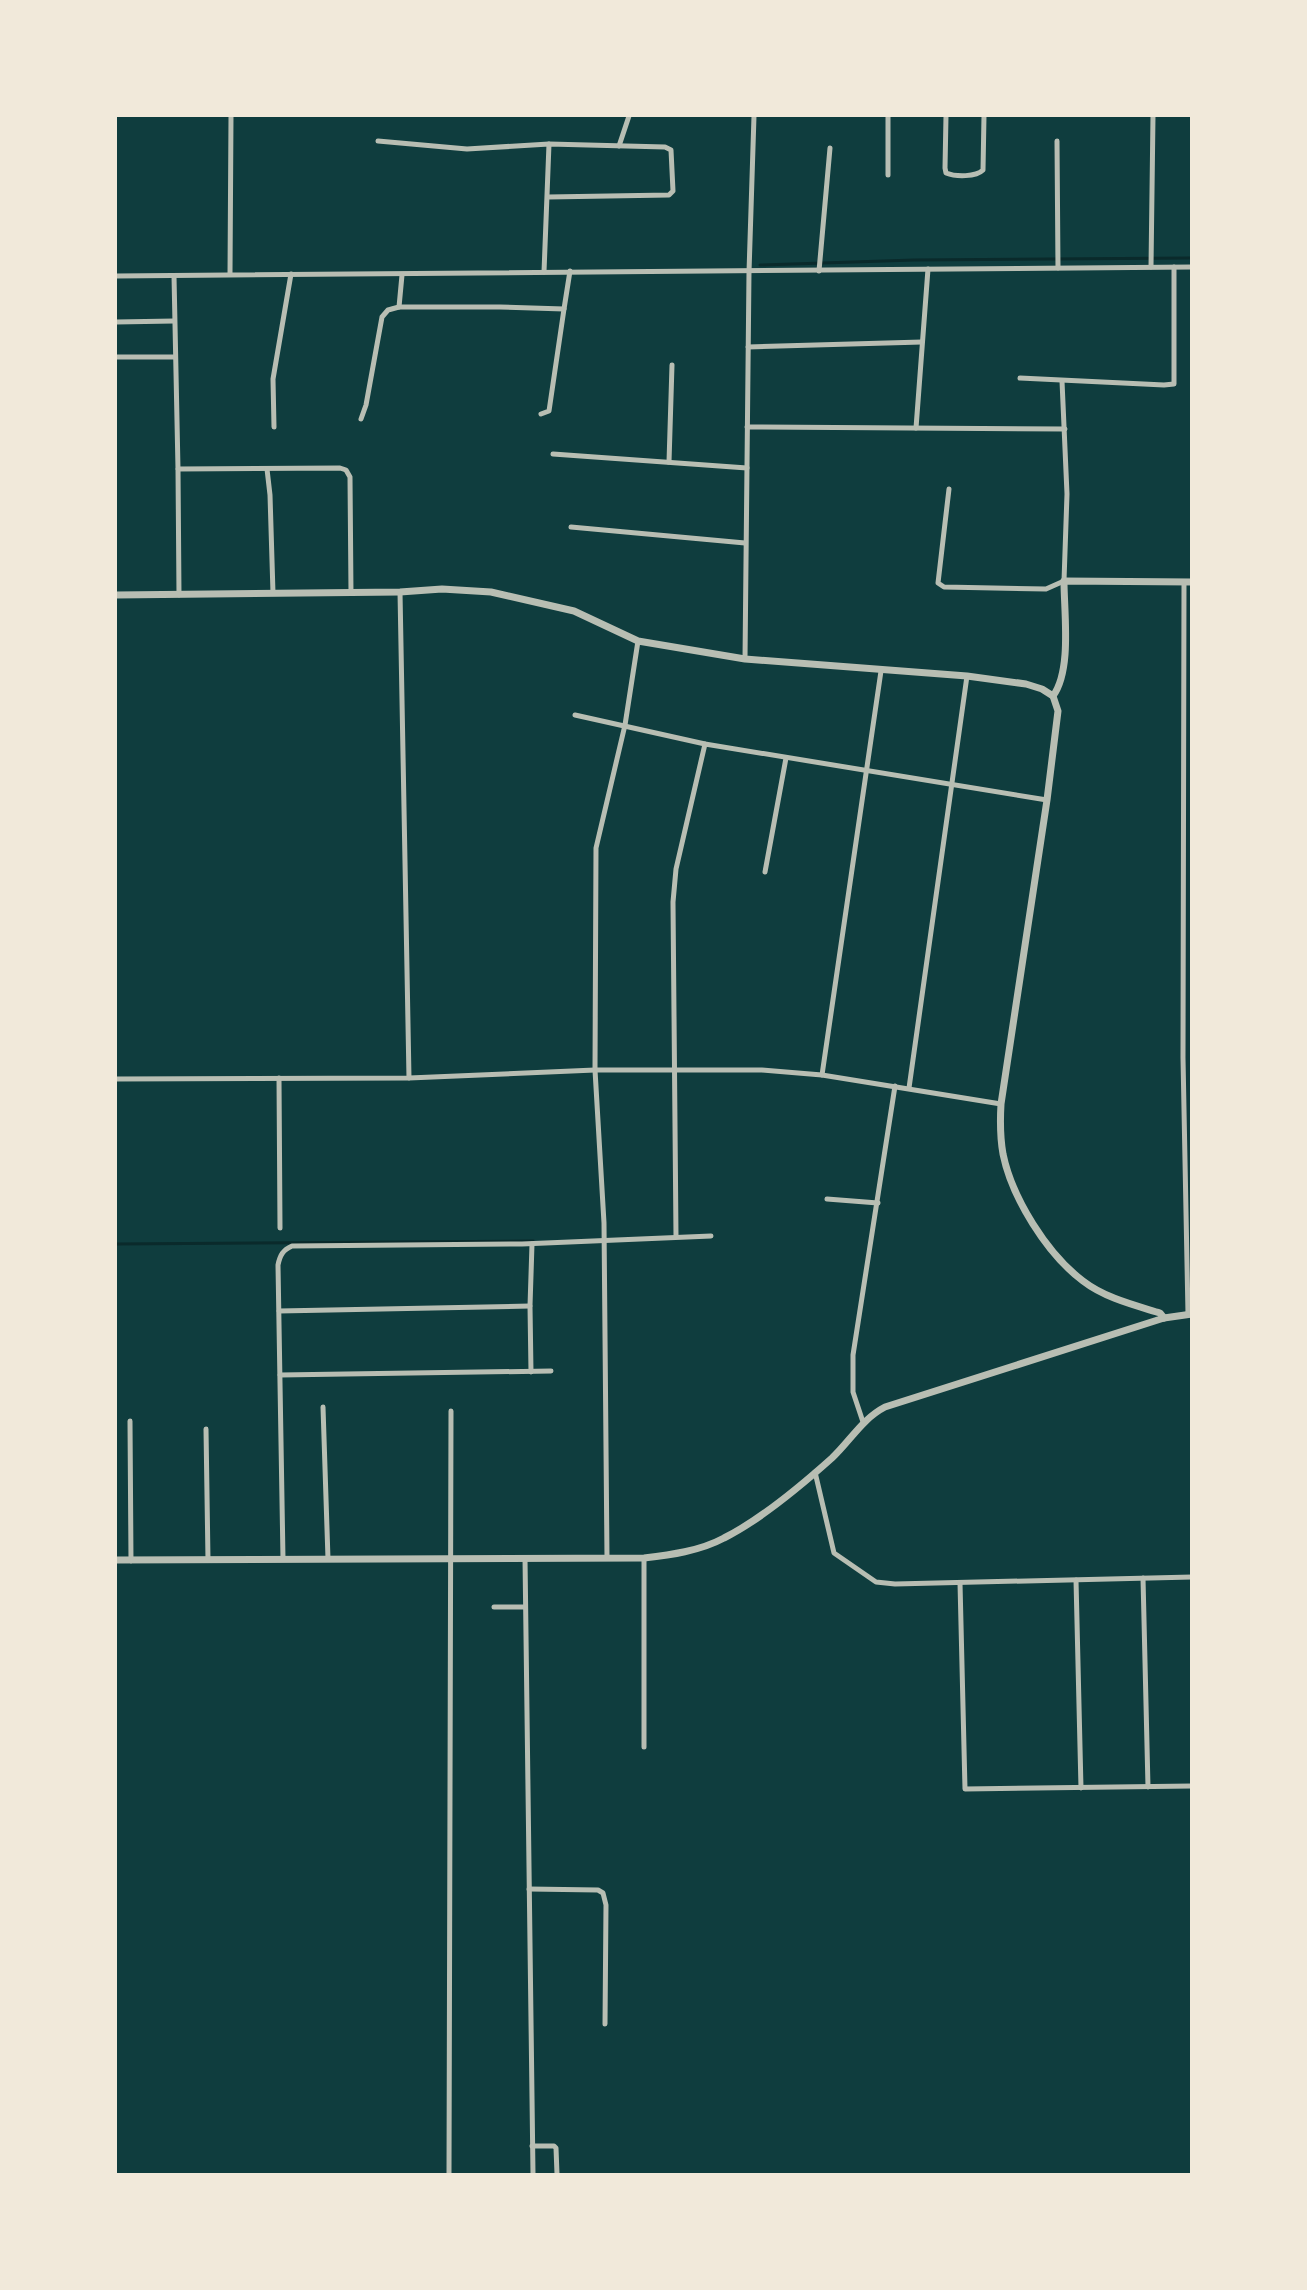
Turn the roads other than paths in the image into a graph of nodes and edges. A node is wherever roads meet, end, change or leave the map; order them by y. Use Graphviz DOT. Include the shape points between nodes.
graph roads {
  1 [pos="231,116"];
  2 [pos="629,116"];
  3 [pos="754,116"];
  4 [pos="888,116"];
  5 [pos="946,116"];
  6 [pos="984,116"];
  7 [pos="1153,116"];
  8 [pos="378,141"];
  9 [pos="1057,141"];
  10 [pos="549,144"];
  11 [pos="619,146"];
  12 [pos="830,148"];
  13 [pos="888,176"];
  14 [pos="548,197"];
  15 [pos="1151,264"];
  16 [pos="1058,266"];
  17 [pos="1174,267"];
  18 [pos="1191,267"];
  19 [pos="819,268"];
  20 [pos="928,269"];
  21 [pos="544,272"];
  22 [pos="570,272"];
  23 [pos="749,272"];
  24 [pos="230,274"];
  25 [pos="291,274"];
  26 [pos="402,275"];
  27 [pos="116,276"];
  28 [pos="174,276"];
  29 [pos="399,307"];
  30 [pos="564,309"];
  31 [pos="174,321"];
  32 [pos="116,322"];
  33 [pos="922,342"];
  34 [pos="747,347"];
  35 [pos="116,357"];
  36 [pos="175,357"];
  37 [pos="672,365"];
  38 [pos="1020,378"];
  39 [pos="1062,381"];
  40 [pos="541,414"];
  41 [pos="360,419"];
  42 [pos="274,427"];
  43 [pos="747,427"];
  44 [pos="916,428"];
  45 [pos="1065,429"];
  46 [pos="553,454"];
  47 [pos="669,462"];
  48 [pos="747,468"];
  49 [pos="178,469"];
  50 [pos="267,469"];
  51 [pos="949,489"];
  52 [pos="571,527"];
  53 [pos="745,543"];
  54 [pos="1064,582"];
  55 [pos="1188,582"];
  56 [pos="351,592"];
  57 [pos="400,592"];
  58 [pos="273,593"];
  59 [pos="116,595"];
  60 [pos="179,595"];
  61 [pos="638,641"];
  62 [pos="745,659"];
  63 [pos="881,671"];
  64 [pos="967,676"];
  65 [pos="1053,696"];
  66 [pos="575,715"];
  67 [pos="625,725"];
  68 [pos="705,744"];
  69 [pos="786,758"];
  70 [pos="865,770"];
  71 [pos="952,785"];
  72 [pos="1047,800"];
  73 [pos="765,872"];
  74 [pos="1191,1057"];
  75 [pos="1183,1058"];
  76 [pos="595,1070"];
  77 [pos="674,1070"];
  78 [pos="822,1075"];
  79 [pos="279,1078"];
  80 [pos="409,1078"];
  81 [pos="116,1079"];
  82 [pos="895,1086"];
  83 [pos="909,1088"];
  84 [pos="1001,1104"];
  85 [pos="827,1199"];
  86 [pos="878,1203"];
  87 [pos="280,1228"];
  88 [pos="676,1236"];
  89 [pos="711,1236"];
  90 [pos="604,1240"];
  91 [pos="532,1244"];
  92 [pos="530,1306"];
  93 [pos="279,1311"];
  94 [pos="1190,1314"];
  95 [pos="1164,1318"];
  96 [pos="551,1371"];
  97 [pos="531,1372"];
  98 [pos="280,1375"];
  99 [pos="323,1407"];
  100 [pos="451,1411"];
  101 [pos="130,1421"];
  102 [pos="863,1422"];
  103 [pos="206,1429"];
  104 [pos="815,1472"];
  105 [pos="525,1558"];
  106 [pos="607,1558"];
  107 [pos="644,1558"];
  108 [pos="284,1559"];
  109 [pos="328,1559"];
  110 [pos="116,1560"];
  111 [pos="208,1560"];
  112 [pos="450,1560"];
  113 [pos="131,1561"];
  114 [pos="1191,1577"];
  115 [pos="1143,1578"];
  116 [pos="1076,1580"];
  117 [pos="960,1583"];
  118 [pos="494,1607"];
  119 [pos="525,1607"];
  120 [pos="644,1747"];
  121 [pos="1191,1786"];
  122 [pos="1148,1787"];
  123 [pos="1081,1788"];
  124 [pos="529,1889"];
  125 [pos="605,2024"];
  126 [pos="532,2146"];
  127 [pos="449,2175"];
  128 [pos="533,2175"];
  129 [pos="557,2175"];
  1 -- 24 [label="street"];
  2 -- 11 [label="street"];
  3 -- 23 [label="street"];
  4 -- 13 [label="street"];
  5 -- 6 [label="street" via="945,168 952,175 978,174 983,170"];
  7 -- 15 [label="street"];
  8 -- 10 [label="street" via="467,149"];
  9 -- 16 [label="street"];
  10 -- 11 [label="street"];
  10 -- 14 [label="street"];
  11 -- 14 [label="street" via="671,150 673,191 669,195"];
  12 -- 19 [label="street"];
  14 -- 21 [label="street"];
  15 -- 16 [label="street"];
  15 -- 17 [label="street"];
  16 -- 20 [label="street"];
  17 -- 18 [label="street"];
  17 -- 39 [label="street" via="1174,384"];
  19 -- 20 [label="street"];
  19 -- 23 [label="street"];
  20 -- 33 [label="street"];
  21 -- 22 [label="street"];
  21 -- 26 [label="street"];
  22 -- 23 [label="street"];
  22 -- 30 [label="street"];
  23 -- 34 [label="street"];
  24 -- 25 [label="street"];
  24 -- 28 [label="street"];
  25 -- 26 [label="street"];
  25 -- 42 [label="street" via="273,379"];
  26 -- 29 [label="street"];
  27 -- 28 [label="street"];
  28 -- 31 [label="street"];
  29 -- 30 [label="street"];
  29 -- 41 [label="street" via="382,317"];
  30 -- 40 [label="street" via="553,396 549,411"];
  31 -- 32 [label="street"];
  31 -- 36 [label="street"];
  33 -- 34 [label="street"];
  33 -- 44 [label="street"];
  34 -- 43 [label="street"];
  35 -- 36 [label="street"];
  36 -- 49 [label="street"];
  37 -- 47 [label="street"];
  38 -- 39 [label="street"];
  39 -- 45 [label="street"];
  43 -- 44 [label="street"];
  43 -- 48 [label="street"];
  44 -- 45 [label="street"];
  45 -- 54 [label="street"];
  46 -- 47 [label="street"];
  47 -- 48 [label="street"];
  48 -- 53 [label="street"];
  49 -- 50 [label="street"];
  49 -- 60 [label="street"];
  50 -- 56 [label="street" via="340,468 351,477"];
  50 -- 58 [label="street"];
  51 -- 54 [label="street" via="940,585 1046,589"];
  52 -- 53 [label="street"];
  53 -- 62 [label="street"];
  54 -- 55 [label="street"];
  54 -- 65 [label="street" via="1065,657 1060,686"];
  55 -- 75 [label="street"];
  56 -- 57 [label="street"];
  56 -- 58 [label="street"];
  57 -- 61 [label="street" via="491,592 574,611"];
  57 -- 80 [label="street"];
  58 -- 60 [label="street"];
  59 -- 60 [label="street"];
  61 -- 62 [label="street"];
  61 -- 67 [label="street"];
  62 -- 63 [label="street"];
  63 -- 64 [label="street"];
  63 -- 70 [label="street"];
  64 -- 65 [label="street" via="1026,684"];
  64 -- 71 [label="street"];
  65 -- 72 [label="street" via="1058,711"];
  66 -- 67 [label="street"];
  67 -- 68 [label="street"];
  67 -- 76 [label="street" via="596,848"];
  68 -- 69 [label="street"];
  68 -- 77 [label="street" via="676,868"];
  69 -- 70 [label="street"];
  69 -- 73 [label="street"];
  70 -- 71 [label="street"];
  70 -- 78 [label="street"];
  71 -- 72 [label="street"];
  71 -- 83 [label="street"];
  72 -- 84 [label="street"];
  74 -- 75 [label="street"];
  75 -- 94 [label="street"];
  76 -- 77 [label="street"];
  76 -- 80 [label="street"];
  76 -- 90 [label="street"];
  77 -- 78 [label="street"];
  77 -- 88 [label="street"];
  78 -- 82 [label="street"];
  79 -- 80 [label="street"];
  79 -- 81 [label="street"];
  79 -- 87 [label="street"];
  82 -- 83 [label="street"];
  82 -- 86 [label="street"];
  83 -- 84 [label="street"];
  84 -- 95 [label="street" via="1000,1135 1008,1174 1043,1237 1084,1282"];
  85 -- 86 [label="street"];
  86 -- 102 [label="street" via="854,1355 853,1392"];
  88 -- 89 [label="street"];
  88 -- 90 [label="street"];
  90 -- 91 [label="street"];
  90 -- 106 [label="street"];
  91 -- 92 [label="street"];
  91 -- 93 [label="street" via="292,1246 283,1252 278,1265"];
  92 -- 93 [label="street"];
  92 -- 97 [label="street"];
  93 -- 98 [label="street"];
  94 -- 95 [label="street"];
  95 -- 102 [label="street" via="885,1407"];
  96 -- 97 [label="street"];
  97 -- 98 [label="street"];
  98 -- 108 [label="street"];
  99 -- 109 [label="street"];
  100 -- 112 [label="street"];
  101 -- 113 [label="street"];
  102 -- 104 [label="street"];
  103 -- 111 [label="street"];
  104 -- 107 [label="street" via="723,1539 677,1554"];
  104 -- 117 [label="street" via="834,1553 876,1582"];
  105 -- 106 [label="street"];
  105 -- 112 [label="street"];
  105 -- 119 [label="street"];
  106 -- 107 [label="street"];
  107 -- 120 [label="street"];
  108 -- 109 [label="street"];
  108 -- 111 [label="street"];
  109 -- 112 [label="street"];
  110 -- 113 [label="street"];
  111 -- 113 [label="street"];
  112 -- 127 [label="street"];
  114 -- 115 [label="street"];
  115 -- 116 [label="street"];
  115 -- 122 [label="street"];
  116 -- 117 [label="street"];
  116 -- 123 [label="street"];
  117 -- 123 [label="street" via="965,1789"];
  118 -- 119 [label="street"];
  119 -- 124 [label="street"];
  121 -- 122 [label="street"];
  122 -- 123 [label="street"];
  124 -- 125 [label="street" via="603,1893"];
  124 -- 126 [label="street"];
  126 -- 128 [label="street"];
  126 -- 129 [label="street" via="556,2148"];
}
